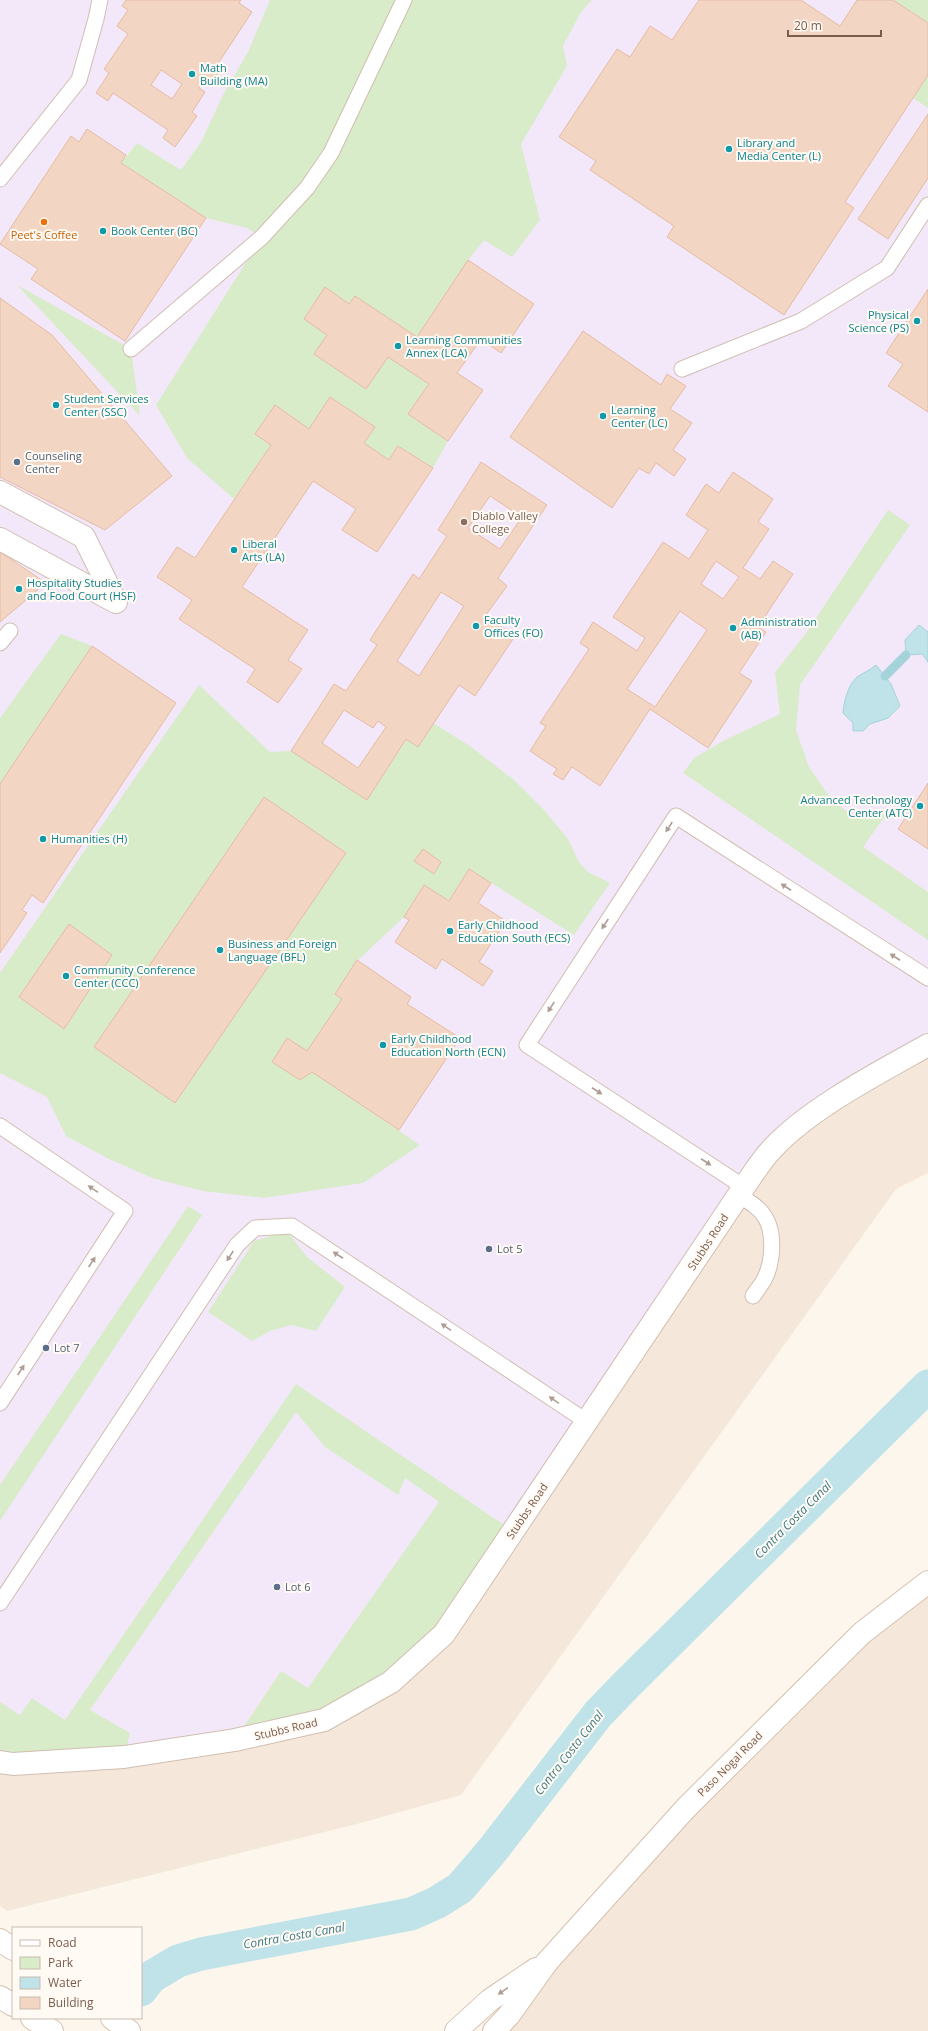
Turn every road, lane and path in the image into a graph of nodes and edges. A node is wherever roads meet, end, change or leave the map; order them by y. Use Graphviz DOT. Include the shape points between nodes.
graph roads {
  1 [pos="100,0"];
  2 [pos="404,0"];
  3 [pos="0,179"];
  4 [pos="928,205"];
  5 [pos="131,349"];
  6 [pos="682,369"];
  7 [pos="0,492"];
  8 [pos="0,539"];
  9 [pos="10,631"];
  10 [pos="0,643"];
  11 [pos="928,978"];
  12 [pos="928,1045"];
  13 [pos="0,1126"];
  14 [pos="741,1191"];
  15 [pos="753,1296"];
  16 [pos="0,1403"];
  17 [pos="586,1421"];
  18 [pos="928,1582"];
  19 [pos="0,1603"];
  20 [pos="0,1762"];
  21 [pos="0,1940"];
  22 [pos="12,1948"];
  23 [pos="547,1962"];
  24 [pos="34,2019"];
  25 [pos="113,2019"];
  26 [pos="52,2031"];
  27 [pos="129,2031"];
  28 [pos="456,2031"];
  29 [pos="494,2031"];
  1 -- 3 [label="lane" via="79,80"];
  2 -- 5 [label="lane" via="331,153 307,188 262,237"];
  4 -- 6 [label="lane" via="887,268 801,321"];
  7 -- 8 [label="street" via="84,537 116,602"];
  9 -- 10 [label="lane"];
  11 -- 14 [label="lane, one-way" via="676,816 527,1045"];
  12 -- 14 [label="street, Stubbs Road" via="829,1104 799,1125 773,1148"];
  16 -- 13 [label="lane, one-way" via="126,1211"];
  14 -- 15 [label="lane" via="765,1217 771,1234 769,1265 765,1278"];
  14 -- 17 [label="street, Stubbs Road"];
  17 -- 19 [label="lane, one-way" via="292,1226 255,1228 237,1245"];
  17 -- 20 [label="street, Stubbs Road" via="444,1634 391,1682 324,1720 235,1740 124,1757 12,1764"];
  18 -- 23 [label="street, Paso Nogal Road" via="862,1633 717,1776"];
  21 -- 22 [label="street"];
  23 -- 28 [label="street, Paso Nogal Road, one-way" via="490,2000"];
  23 -- 29 [label="street, Paso Nogal Road" via="509,2015"];
  24 -- 26 [label="street"];
  25 -- 27 [label="street"];
}
